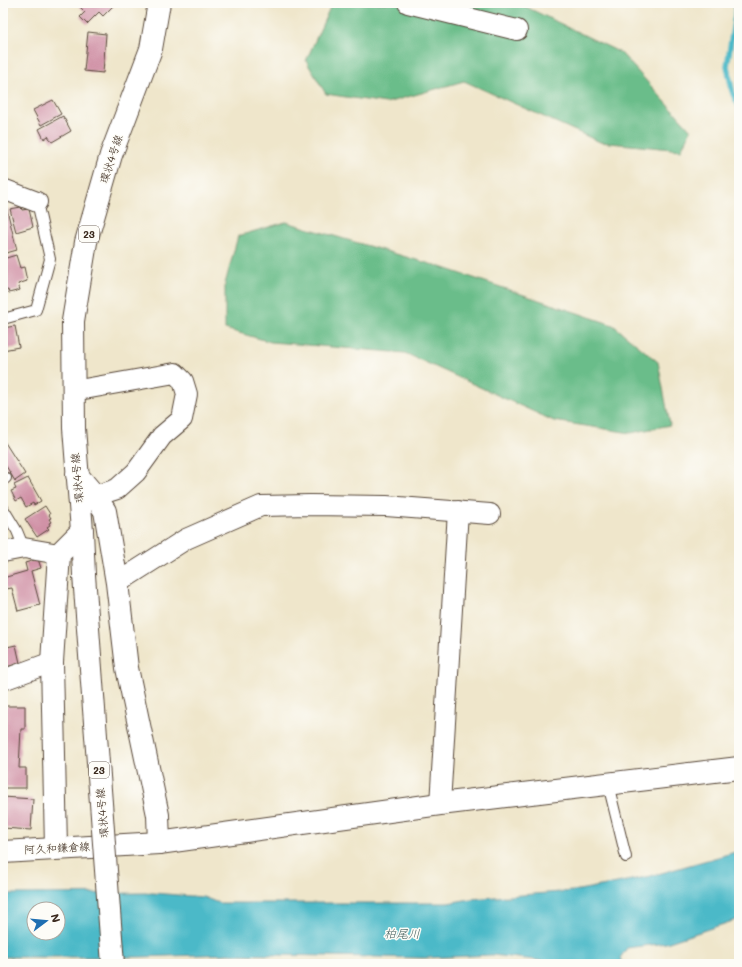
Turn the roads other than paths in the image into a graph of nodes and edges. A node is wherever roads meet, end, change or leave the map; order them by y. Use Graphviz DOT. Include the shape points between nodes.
graph roads {
  1 [pos="159,3"];
  2 [pos="408,3"];
  3 [pos="517,30"];
  4 [pos="3,189"];
  5 [pos="37,202"];
  6 [pos="3,319"];
  7 [pos="73,391"];
  8 [pos="77,475"];
  9 [pos="95,496"];
  10 [pos="3,508"];
  11 [pos="458,511"];
  12 [pos="490,514"];
  13 [pos="82,531"];
  14 [pos="24,548"];
  15 [pos="3,552"];
  16 [pos="59,554"];
  17 [pos="117,583"];
  18 [pos="52,662"];
  19 [pos="3,680"];
  20 [pos="739,768"];
  21 [pos="608,784"];
  22 [pos="440,804"];
  23 [pos="159,842"];
  24 [pos="56,848"];
  25 [pos="3,852"];
  26 [pos="626,857"];
  27 [pos="113,964"];
  1 -- 7 [label="main road, 環状4号線 / 23" via="151,49 111,155 86,242 73,321"];
  2 -- 3 [label="street"];
  4 -- 5 [label="street"];
  5 -- 6 [label="lane" via="50,259 36,310"];
  7 -- 8 [label="main road, 環状4号線 / 23"];
  7 -- 9 [label="street" via="174,373 183,381 187,394 182,419 162,436 136,472 117,489"];
  8 -- 9 [label="main road"];
  8 -- 13 [label="main road, 環状4号線 / 23"];
  9 -- 17 [label="main road" via="105,511"];
  10 -- 14 [label="lane"];
  11 -- 12 [label="street"];
  11 -- 17 [label="street" via="386,506 261,506 186,540"];
  11 -- 22 [label="street"];
  13 -- 16 [label="main road"];
  13 -- 27 [label="main road, 環状4号線 / 23, bridge"];
  14 -- 15 [label="street"];
  14 -- 16 [label="street"];
  16 -- 18 [label="main road"];
  17 -- 23 [label="main road" via="127,668 158,815"];
  18 -- 19 [label="street"];
  18 -- 24 [label="main road"];
  20 -- 21 [label="main road, 阿久和鎌倉線"];
  21 -- 22 [label="main road, 阿久和鎌倉線"];
  21 -- 26 [label="lane"];
  22 -- 23 [label="main road, 阿久和鎌倉線"];
  23 -- 24 [label="main road, 阿久和鎌倉線"];
  24 -- 25 [label="main road, 阿久和鎌倉線"];
}
